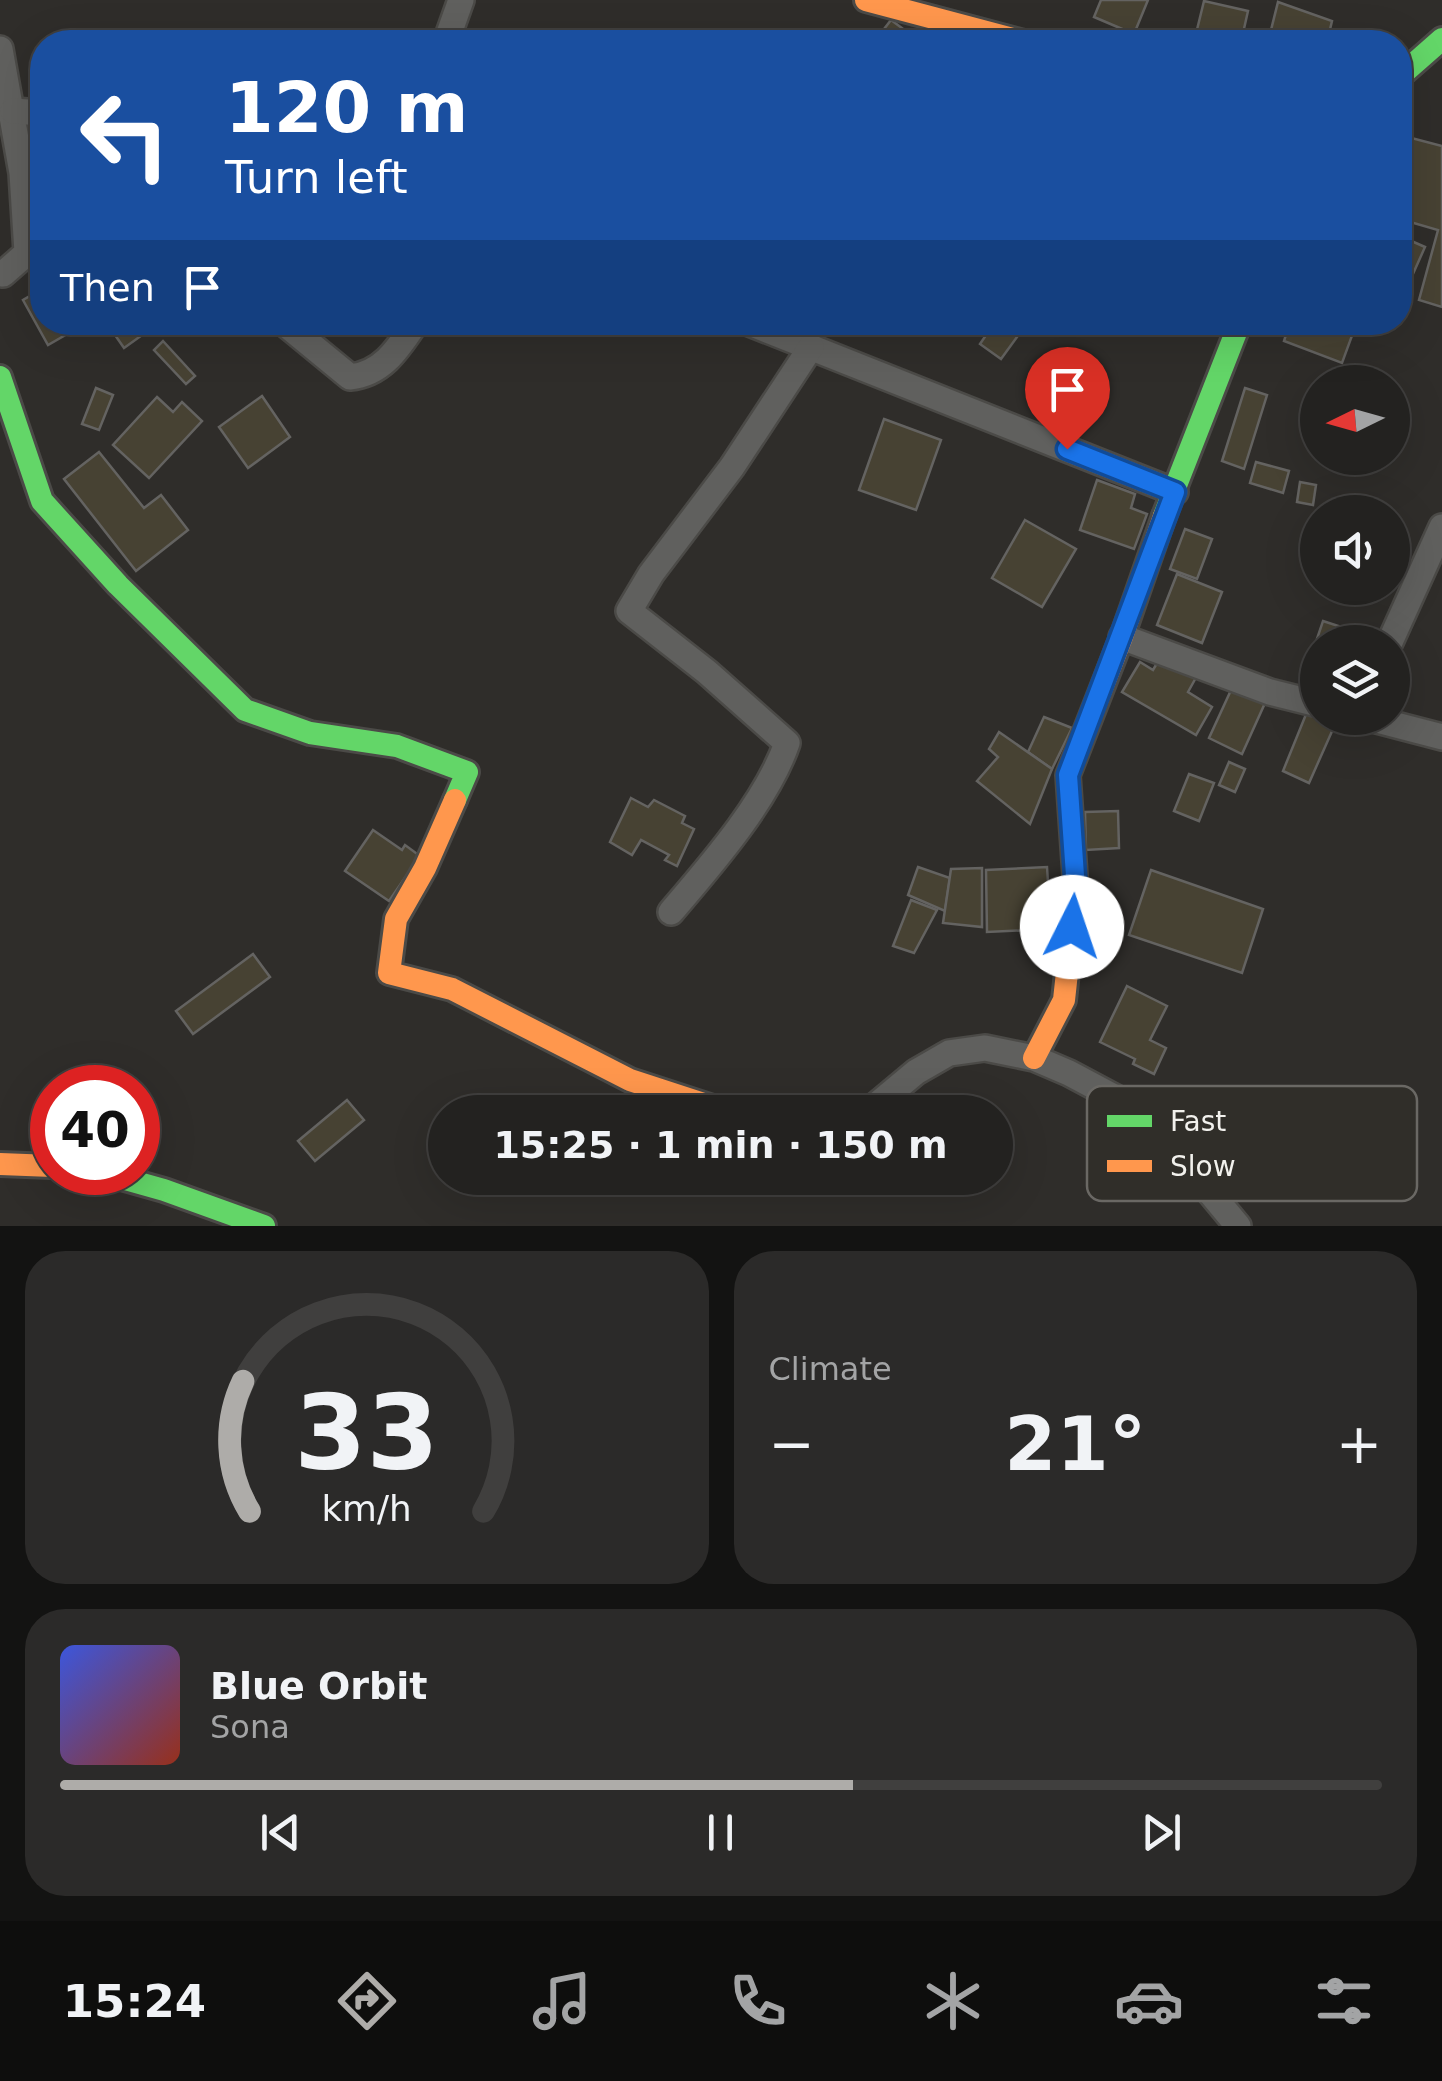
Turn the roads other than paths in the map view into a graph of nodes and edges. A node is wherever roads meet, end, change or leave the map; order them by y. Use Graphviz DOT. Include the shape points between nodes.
graph roads {
  1 [pos="461,0"];
  2 [pos="866,0"];
  3 [pos="450,30"];
  4 [pos="979,30"];
  5 [pos="1442,38"];
  6 [pos="0,49"];
  7 [pos="1412,65"];
  8 [pos="13,111"];
  9 [pos="30,112"];
  10 [pos="30,225"];
  11 [pos="30,260"];
  12 [pos="3,274"];
  13 [pos="299,335"];
  14 [pos="408,335"];
  15 [pos="780,335"];
  16 [pos="1235,335"];
  17 [pos="812,347"];
  18 [pos="0,377"];
  19 [pos="1175,492"];
  20 [pos="1442,527"];
  21 [pos="1398,625"];
  22 [pos="1122,637"];
  23 [pos="1300,700"];
  24 [pos="1410,728"];
  25 [pos="1442,736"];
  26 [pos="671,912"];
  27 [pos="1034,1058"];
  28 [pos="1090,1086"];
  29 [pos="676,1095"];
  30 [pos="888,1095"];
  31 [pos="0,1164"];
  32 [pos="30,1165"];
  33 [pos="160,1189"];
  34 [pos="1217,1201"];
  35 [pos="264,1226"];
  36 [pos="1238,1226"];
  1 -- 3 [label="street"];
  2 -- 4 [label="street"];
  5 -- 7 [label="street"];
  6 -- 8 [label="street"];
  8 -- 9 [label="street"];
  8 -- 10 [label="street"];
  11 -- 12 [label="street"];
  13 -- 14 [label="street" via="350,377 381,365"];
  15 -- 17 [label="street"];
  16 -- 19 [label="street"];
  17 -- 19 [label="street"];
  17 -- 26 [label="street" via="629,612 787,743 780,764 713,862"];
  18 -- 29 [label="street" via="42,502 245,710 310,733 397,746 468,772 396,918 390,973 452,989 630,1080"];
  19 -- 22 [label="street"];
  20 -- 21 [label="street"];
  22 -- 23 [label="street"];
  22 -- 27 [label="street" via="1068,775 1076,890 1064,1000"];
  24 -- 25 [label="street"];
  27 -- 28 [label="street"];
  27 -- 30 [label="street" via="984,1048 949,1054"];
  31 -- 32 [label="street"];
  33 -- 35 [label="street"];
  34 -- 36 [label="street"];
}
